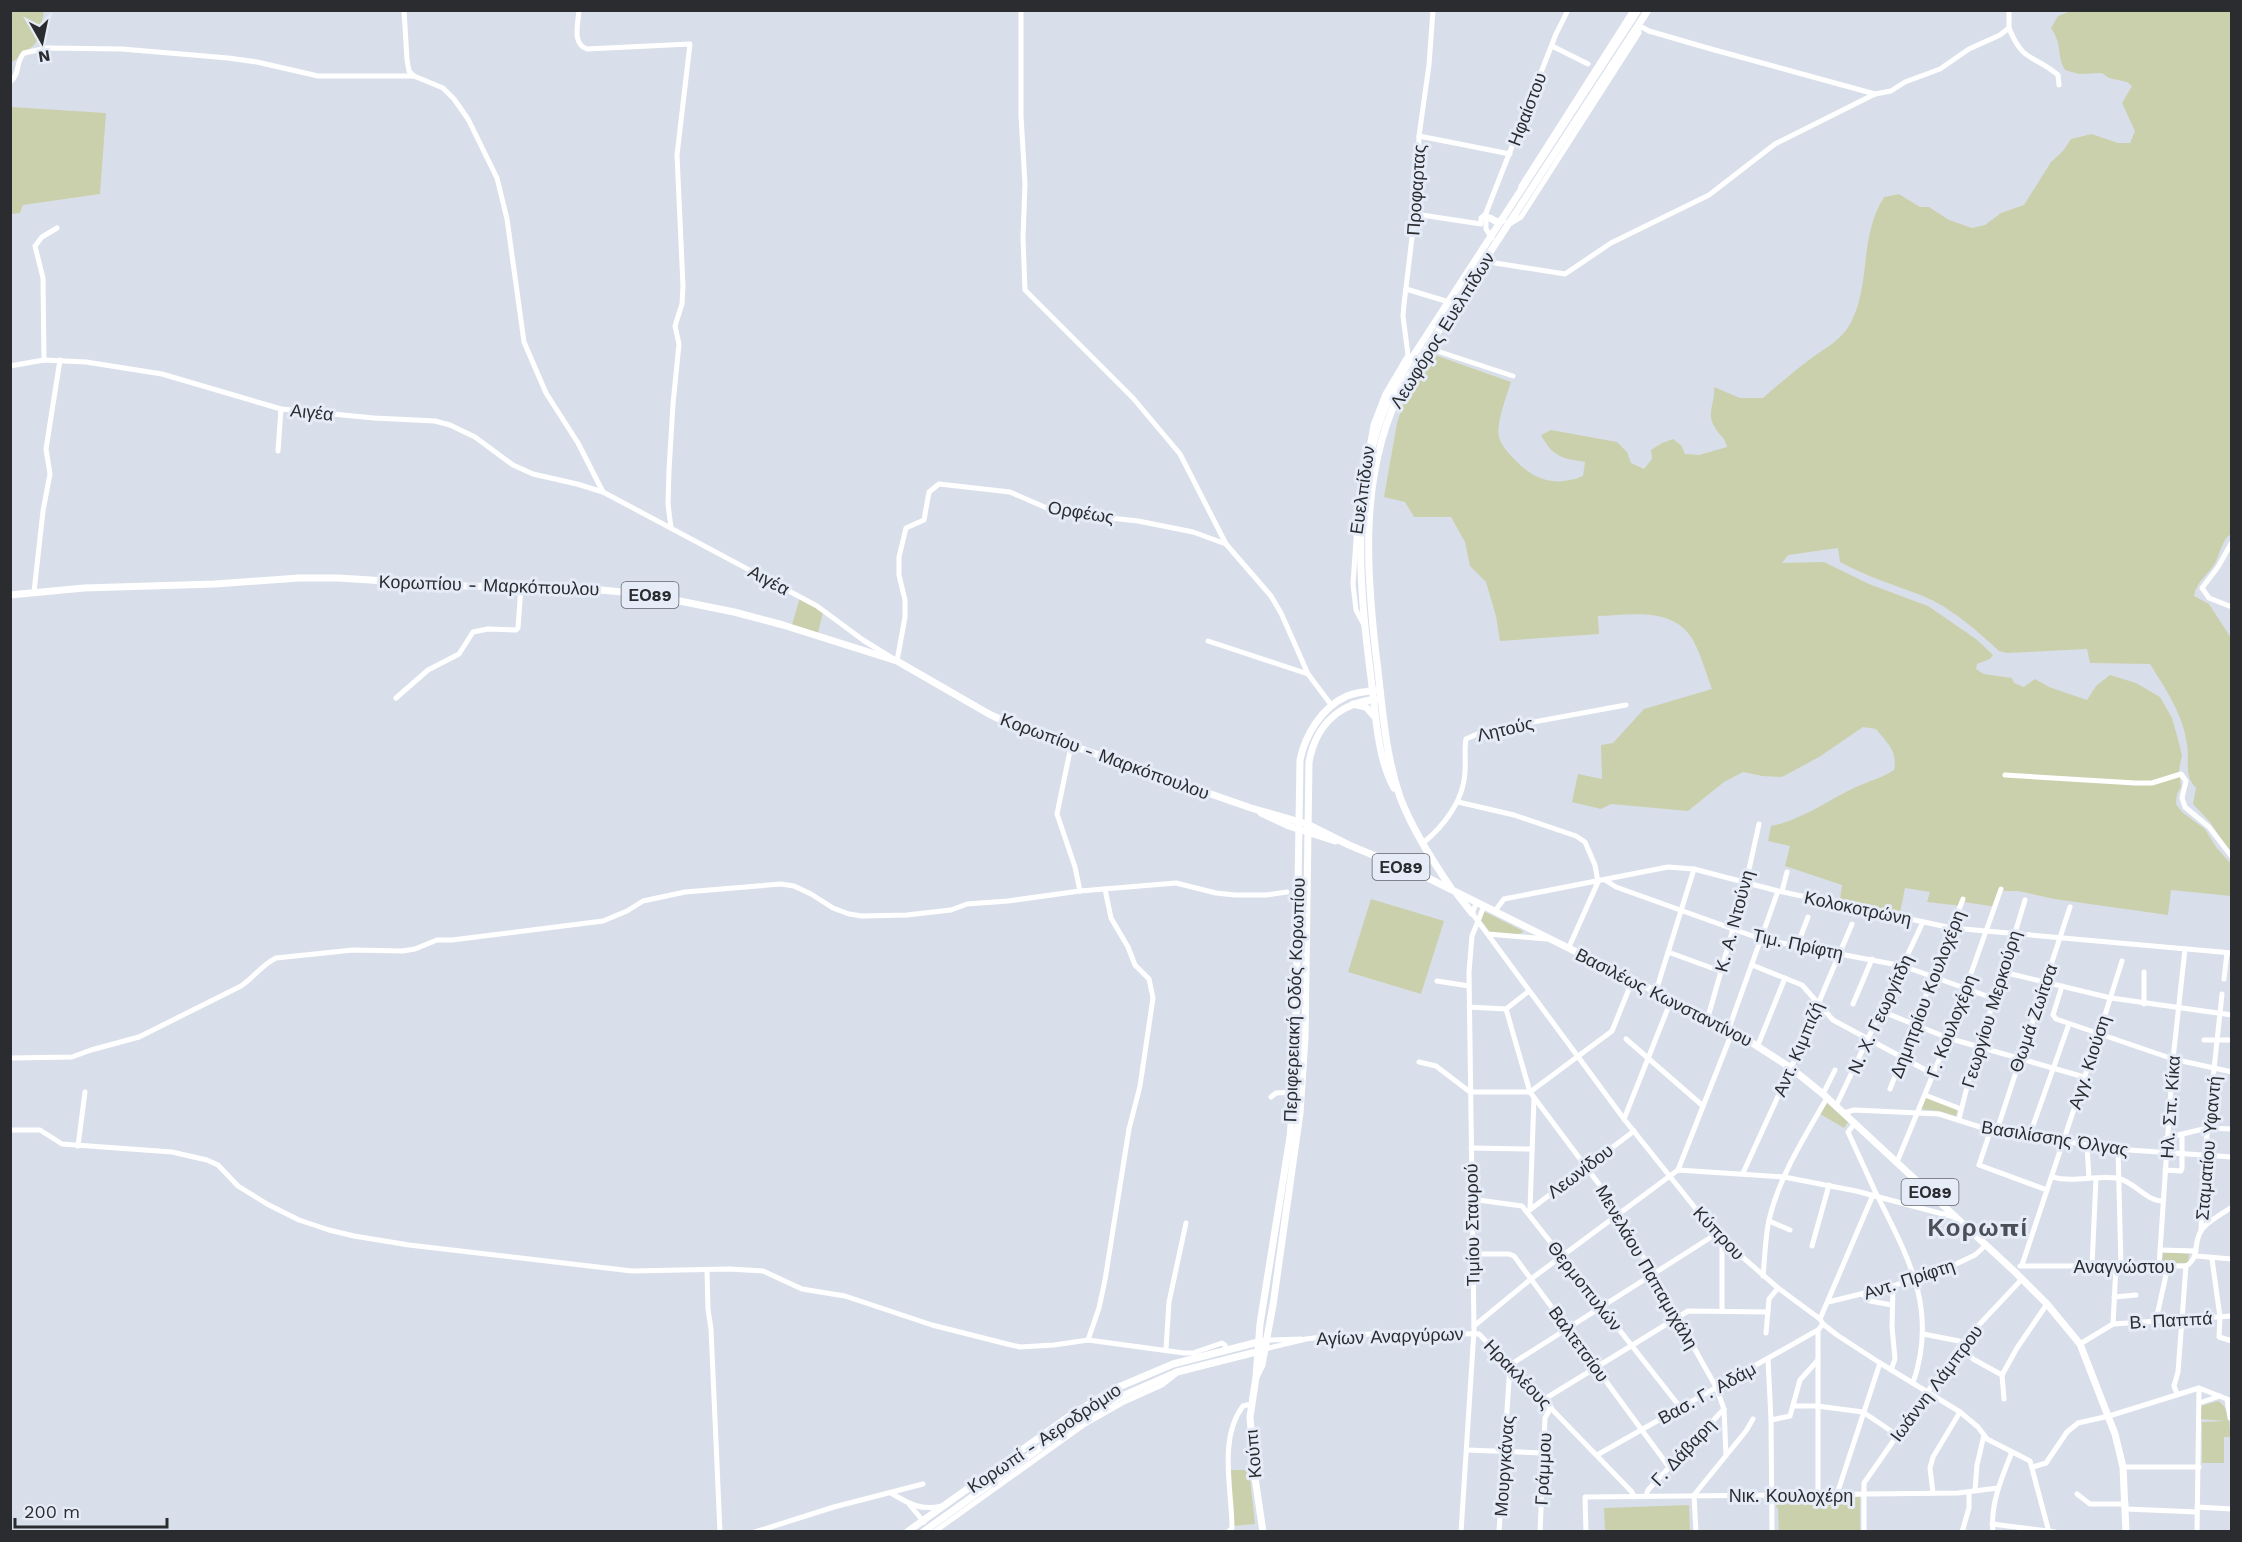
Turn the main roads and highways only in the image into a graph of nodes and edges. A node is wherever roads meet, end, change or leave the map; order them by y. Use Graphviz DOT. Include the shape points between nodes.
graph roads {
  1 [pos="1646,11"];
  2 [pos="1488,213"];
  3 [pos="1507,221"];
  4 [pos="1495,238"];
  5 [pos="10,595"];
  6 [pos="1370,678"];
  7 [pos="1376,691"];
  8 [pos="1357,694"];
  9 [pos="1377,699"];
  10 [pos="1351,704"];
  11 [pos="1376,721"];
  12 [pos="1401,798"];
  13 [pos="1251,808"];
  14 [pos="1299,821"];
  15 [pos="1307,824"];
  16 [pos="1298,830"];
  17 [pos="1307,833"];
  18 [pos="1349,845"];
  19 [pos="1454,891"];
  20 [pos="1474,917"];
  21 [pos="1260,1324"];
  22 [pos="1267,1340"];
  23 [pos="1258,1342"];
  24 [pos="1247,1344"];
  25 [pos="1265,1349"];
  26 [pos="1257,1352"];
  27 [pos="1256,1377"];
  28 [pos="932,1529"];
  29 [pos="908,1532"];
  30 [pos="923,1532"];
  31 [pos="1263,1532"];
  32 [pos="2126,1532"];
  1 -- 3 [label="main road, Λεωφόρος Ευελπίδων"];
  1 -- 3 [label="main road, Λεωφόρος Ευελπίδων" via="1623,30 1519,195"];
  2 -- 3 [label="main road" via="1497,222"];
  3 -- 4 [label="main road, Λεωφόρος Ευελπίδων"];
  4 -- 6 [label="main road, Λεωφόρος Ευελπίδων" via="1404,365 1387,394 1377,427 1363,484 1360,536 1360,582"];
  4 -- 7 [label="main road, Λεωφόρος Ευελπίδων" via="1486,260 1406,381 1391,410 1379,449 1368,528"];
  5 -- 13 [label="main road, Κορωπίου - Μαρκόπουλου / ΕΟ89" via="84,588 338,578 609,590 678,601 783,625 897,661 989,714"];
  6 -- 7 [label="main road, Λεωφόρος Ευελπίδων"];
  6 -- 8 [label="main road"];
  7 -- 8 [label="main road, Περιφερειακή Οδός Κορωπίου"];
  7 -- 9 [label="main road, Λεωφόρος Ευελπίδων"];
  8 -- 14 [label="main road, Περιφερειακή Οδός Κορωπίου" via="1332,706 1314,726 1302,752"];
  9 -- 10 [label="main road, Περιφερειακή Οδός Κορωπίου"];
  9 -- 11 [label="main road, Λεωφόρος Ευελπίδων"];
  9 -- 12 [label="main road, Λεωφόρος Ευελπίδων"];
  10 -- 11 [label="main road" via="1366,707"];
  10 -- 15 [label="main road, Περιφερειακή Οδός Κορωπίου" via="1325,725 1313,746"];
  11 -- 12 [label="main road, Λεωφόρος Ευελπίδων" via="1390,779"];
  12 -- 19 [label="main road, Λεωφόρος Ευελπίδων" via="1423,843"];
  13 -- 14 [label="main road, Κορωπίου - Μαρκόπουλου / ΕΟ89"];
  13 -- 16 [label="main road, Κορωπίου - Μαρκόπουλου / ΕΟ89"];
  14 -- 15 [label="main road, Κορωπίου - Μαρκόπουλου / ΕΟ89"];
  14 -- 16 [label="main road, Περιφερειακή Οδός Κορωπίου"];
  15 -- 17 [label="main road, Περιφερειακή Οδός Κορωπίου"];
  15 -- 18 [label="main road, Κορωπίου - Μαρκόπουλου / ΕΟ89"];
  16 -- 17 [label="main road, Κορωπίου - Μαρκόπουλου / ΕΟ89"];
  16 -- 21 [label="main road, Περιφερειακή Οδός Κορωπίου" via="1293,1092"];
  17 -- 18 [label="main road, Κορωπίου - Μαρκόπουλου / ΕΟ89"];
  17 -- 22 [label="main road, Περιφερειακή Οδός Κορωπίου" via="1304,1077"];
  18 -- 19 [label="main road, Κορωπίου - Μαρκόπουλου / ΕΟ89"];
  19 -- 20 [label="main road, Λεωφόρος Ευελπίδων"];
  19 -- 32 [label="main road, Βασιλέως Κωνσταντίνου / ΕΟ89" via="1672,998 1731,1029 1791,1068 2015,1272 2080,1344 2109,1416 2122,1467"];
  21 -- 23 [label="main road, Περιφερειακή Οδός Κορωπίου"];
  21 -- 24 [label="main road"];
  22 -- 23 [label="main road, Αγίων Αναργύρων"];
  22 -- 25 [label="main road, Περιφερειακή Οδός Κορωπίου"];
  23 -- 24 [label="main road, Κορωπί - Αεροδρόμιο"];
  23 -- 26 [label="main road, Περιφερειακή Οδός Κορωπίου"];
  24 -- 29 [label="main road, Κορωπί - Αεροδρόμιο" via="1166,1366 1114,1389 1068,1417"];
  25 -- 26 [label="main road, Κορωπί - Αεροδρόμιο"];
  25 -- 27 [label="main road, Κούπι"];
  26 -- 27 [label="main road, Κούπι"];
  26 -- 28 [label="main road, Κορωπί - Αεροδρόμιο" via="1177,1372 1102,1406"];
  27 -- 31 [label="main road, Κούπι" via="1250,1431"];
  28 -- 30 [label="main road, Κορωπί - Αεροδρόμιο"];
}
